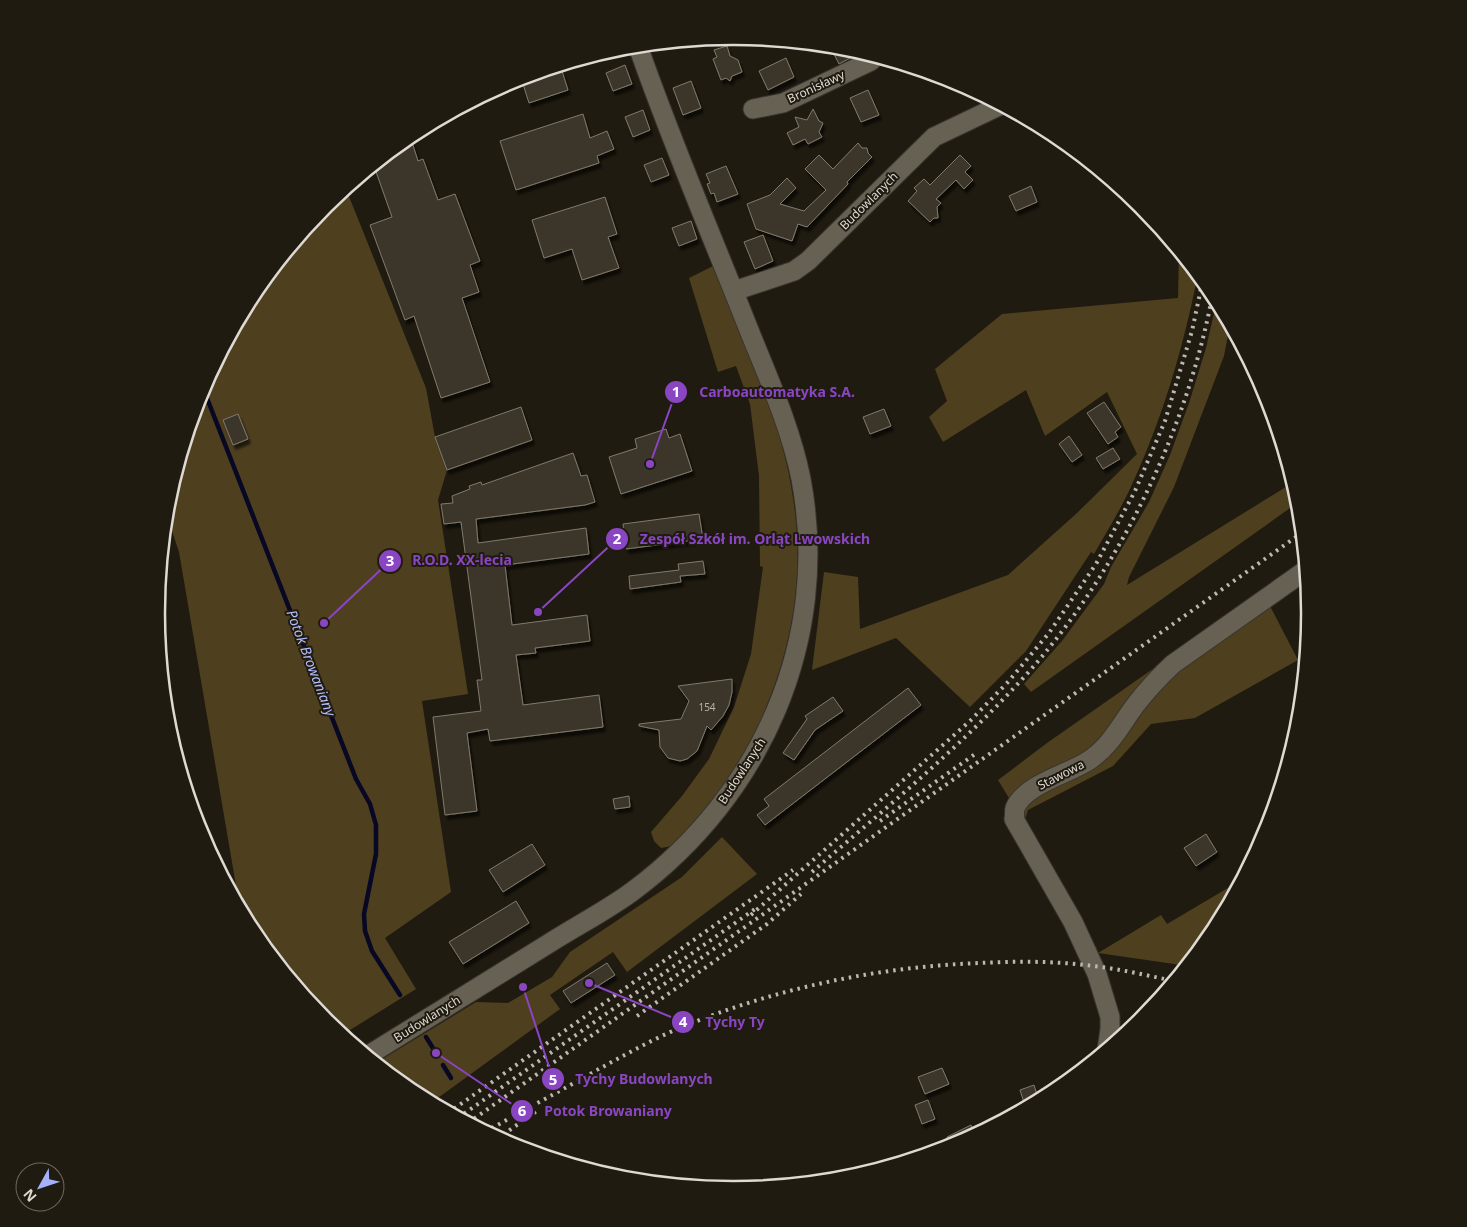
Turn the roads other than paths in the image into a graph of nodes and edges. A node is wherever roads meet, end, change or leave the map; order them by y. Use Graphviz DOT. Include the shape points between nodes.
graph roads {
  1 [pos="640,53"];
  2 [pos="870,62"];
  3 [pos="994,108"];
  4 [pos="753,109"];
  5 [pos="734,291"];
  6 [pos="1301,574"];
  7 [pos="1108,1041"];
  8 [pos="373,1053"];
  1 -- 5 [label="street, Budowlanych"];
  2 -- 4 [label="street, Bronisławy" via="783,103"];
  3 -- 5 [label="street, Budowlanych" via="934,137 794,271"];
  5 -- 8 [label="street, Budowlanych" via="789,436 800,478 807,527 806,598 800,638 783,694 758,750 707,822 632,891"];
  6 -- 7 [label="street, Stawowa" via="1173,664 1136,703 1107,746 1086,763 1024,795 1015,808 1014,819 1073,922 1097,974 1110,1023"];
}
